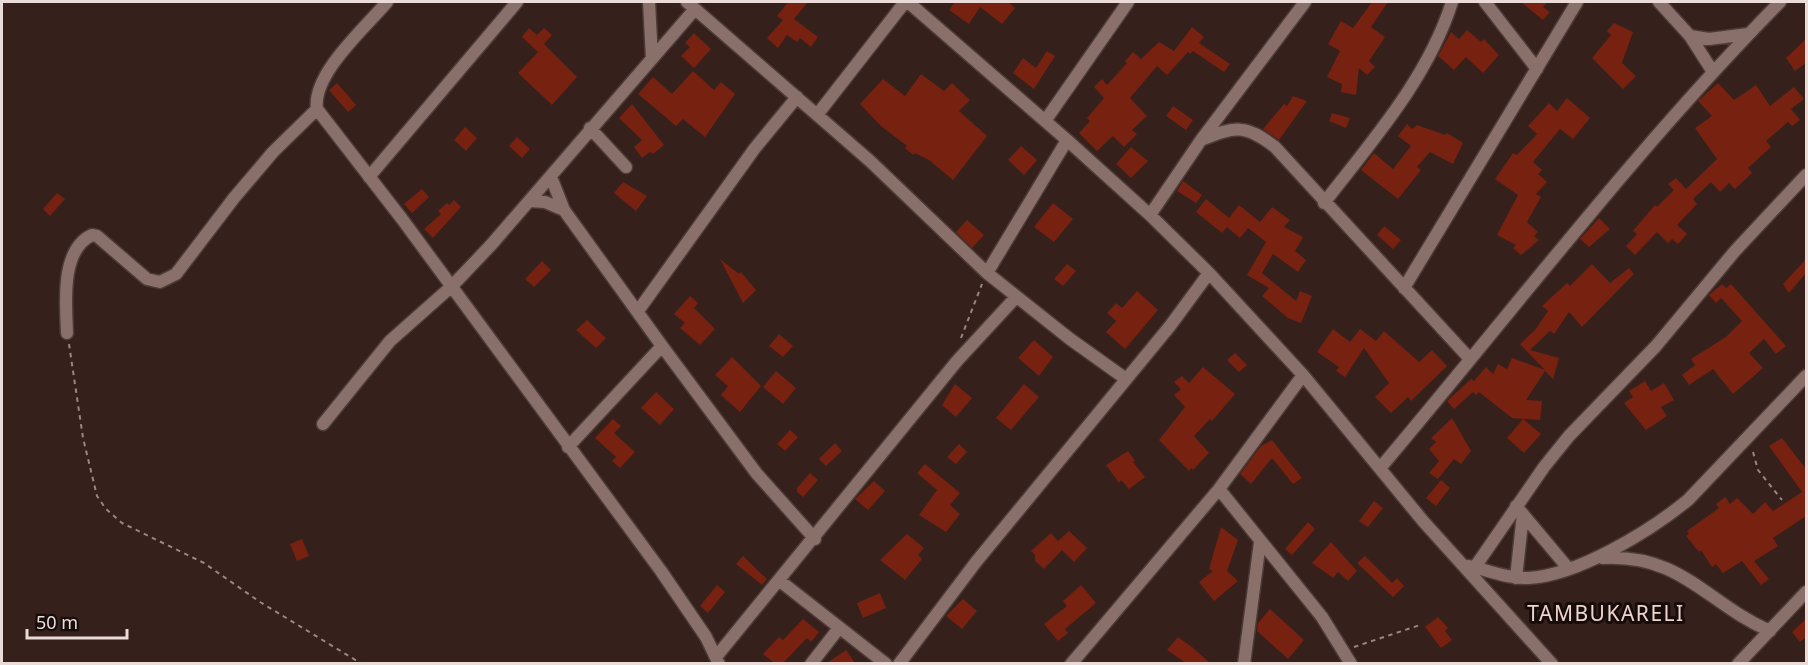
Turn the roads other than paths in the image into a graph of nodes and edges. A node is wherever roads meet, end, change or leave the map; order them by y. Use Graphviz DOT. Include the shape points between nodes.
graph roads {
  1 [pos="387,2"];
  2 [pos="517,2"];
  3 [pos="649,2"];
  4 [pos="907,2"];
  5 [pos="1128,2"];
  6 [pos="1305,2"];
  7 [pos="1452,2"];
  8 [pos="1485,2"];
  9 [pos="1576,2"];
  10 [pos="1659,2"];
  11 [pos="1780,2"];
  12 [pos="691,5"];
  13 [pos="1748,34"];
  14 [pos="1690,36"];
  15 [pos="652,59"];
  16 [pos="1537,69"];
  17 [pos="1713,72"];
  18 [pos="797,97"];
  19 [pos="317,109"];
  20 [pos="816,115"];
  21 [pos="1045,121"];
  22 [pos="590,128"];
  23 [pos="1067,140"];
  24 [pos="1201,140"];
  25 [pos="626,167"];
  26 [pos="1806,175"];
  27 [pos="369,177"];
  28 [pos="551,177"];
  29 [pos="530,201"];
  30 [pos="1324,203"];
  31 [pos="564,210"];
  32 [pos="1150,215"];
  33 [pos="987,273"];
  34 [pos="1209,273"];
  35 [pos="452,286"];
  36 [pos="1404,288"];
  37 [pos="1016,297"];
  38 [pos="638,311"];
  39 [pos="67,333"];
  40 [pos="662,346"];
  41 [pos="1470,359"];
  42 [pos="1303,375"];
  43 [pos="1806,376"];
  44 [pos="1126,379"];
  45 [pos="323,424"];
  46 [pos="568,447"];
  47 [pos="1381,467"];
  48 [pos="1219,489"];
  49 [pos="1519,510"];
  50 [pos="815,539"];
  51 [pos="1260,542"];
  52 [pos="1599,558"];
  53 [pos="1461,565"];
  54 [pos="1475,567"];
  55 [pos="1568,568"];
  56 [pos="1516,578"];
  57 [pos="780,581"];
  58 [pos="1806,592"];
  59 [pos="839,628"];
  60 [pos="1770,631"];
  61 [pos="718,660"];
  62 [pos="811,663"];
  63 [pos="886,663"];
  64 [pos="899,663"];
  65 [pos="1071,663"];
  66 [pos="1244,663"];
  67 [pos="1351,663"];
  68 [pos="1552,663"];
  69 [pos="1738,663"];
  1 -- 19 [label="street" via="324,77 315,99"];
  2 -- 27 [label="street"];
  3 -- 15 [label="street"];
  4 -- 20 [label="street"];
  4 -- 21 [label="street"];
  5 -- 21 [label="street"];
  6 -- 24 [label="street"];
  7 -- 30 [label="street" via="1404,97"];
  8 -- 16 [label="street"];
  9 -- 16 [label="street"];
  10 -- 14 [label="street"];
  11 -- 13 [label="street"];
  12 -- 15 [label="street"];
  12 -- 18 [label="street"];
  13 -- 14 [label="street" via="1709,39"];
  13 -- 17 [label="street"];
  14 -- 17 [label="street"];
  15 -- 22 [label="street"];
  16 -- 36 [label="street"];
  17 -- 41 [label="street" via="1591,210"];
  18 -- 20 [label="street"];
  18 -- 38 [label="street" via="755,148"];
  19 -- 27 [label="street"];
  19 -- 39 [label="street" via="253,175 176,274 160,282 147,279 97,236 85,238 68,278"];
  20 -- 33 [label="street"];
  21 -- 23 [label="street"];
  22 -- 25 [label="street"];
  22 -- 28 [label="street"];
  23 -- 32 [label="street"];
  23 -- 33 [label="street"];
  24 -- 30 [label="street" via="1238,128 1256,133 1275,147"];
  24 -- 32 [label="street"];
  26 -- 49 [label="street" via="1735,251 1656,346 1569,436"];
  27 -- 35 [label="street"];
  28 -- 29 [label="street"];
  28 -- 31 [label="street"];
  29 -- 31 [label="street"];
  29 -- 35 [label="street"];
  30 -- 36 [label="street"];
  31 -- 38 [label="street"];
  32 -- 34 [label="street"];
  33 -- 37 [label="street"];
  34 -- 42 [label="street"];
  34 -- 44 [label="street"];
  35 -- 45 [label="street" via="390,341"];
  35 -- 46 [label="street"];
  36 -- 41 [label="street"];
  37 -- 44 [label="street"];
  37 -- 50 [label="street" via="957,361"];
  38 -- 40 [label="street"];
  40 -- 46 [label="street"];
  40 -- 50 [label="street" via="757,474"];
  41 -- 47 [label="street"];
  42 -- 47 [label="street"];
  42 -- 48 [label="street"];
  43 -- 52 [label="street" via="1688,500"];
  44 -- 64 [label="street"];
  46 -- 61 [label="street" via="661,571"];
  47 -- 53 [label="street"];
  48 -- 51 [label="street"];
  48 -- 65 [label="street"];
  49 -- 54 [label="street"];
  49 -- 55 [label="street"];
  49 -- 56 [label="street"];
  50 -- 57 [label="street"];
  51 -- 66 [label="street"];
  51 -- 67 [label="street" via="1303,592"];
  52 -- 55 [label="street"];
  52 -- 60 [label="street" via="1650,561 1677,572 1749,622"];
  53 -- 54 [label="street"];
  53 -- 68 [label="street"];
  54 -- 56 [label="street"];
  55 -- 56 [label="street"];
  57 -- 59 [label="street"];
  57 -- 61 [label="street"];
  58 -- 60 [label="street"];
  59 -- 62 [label="street"];
  59 -- 63 [label="street"];
  60 -- 69 [label="street"];
}
